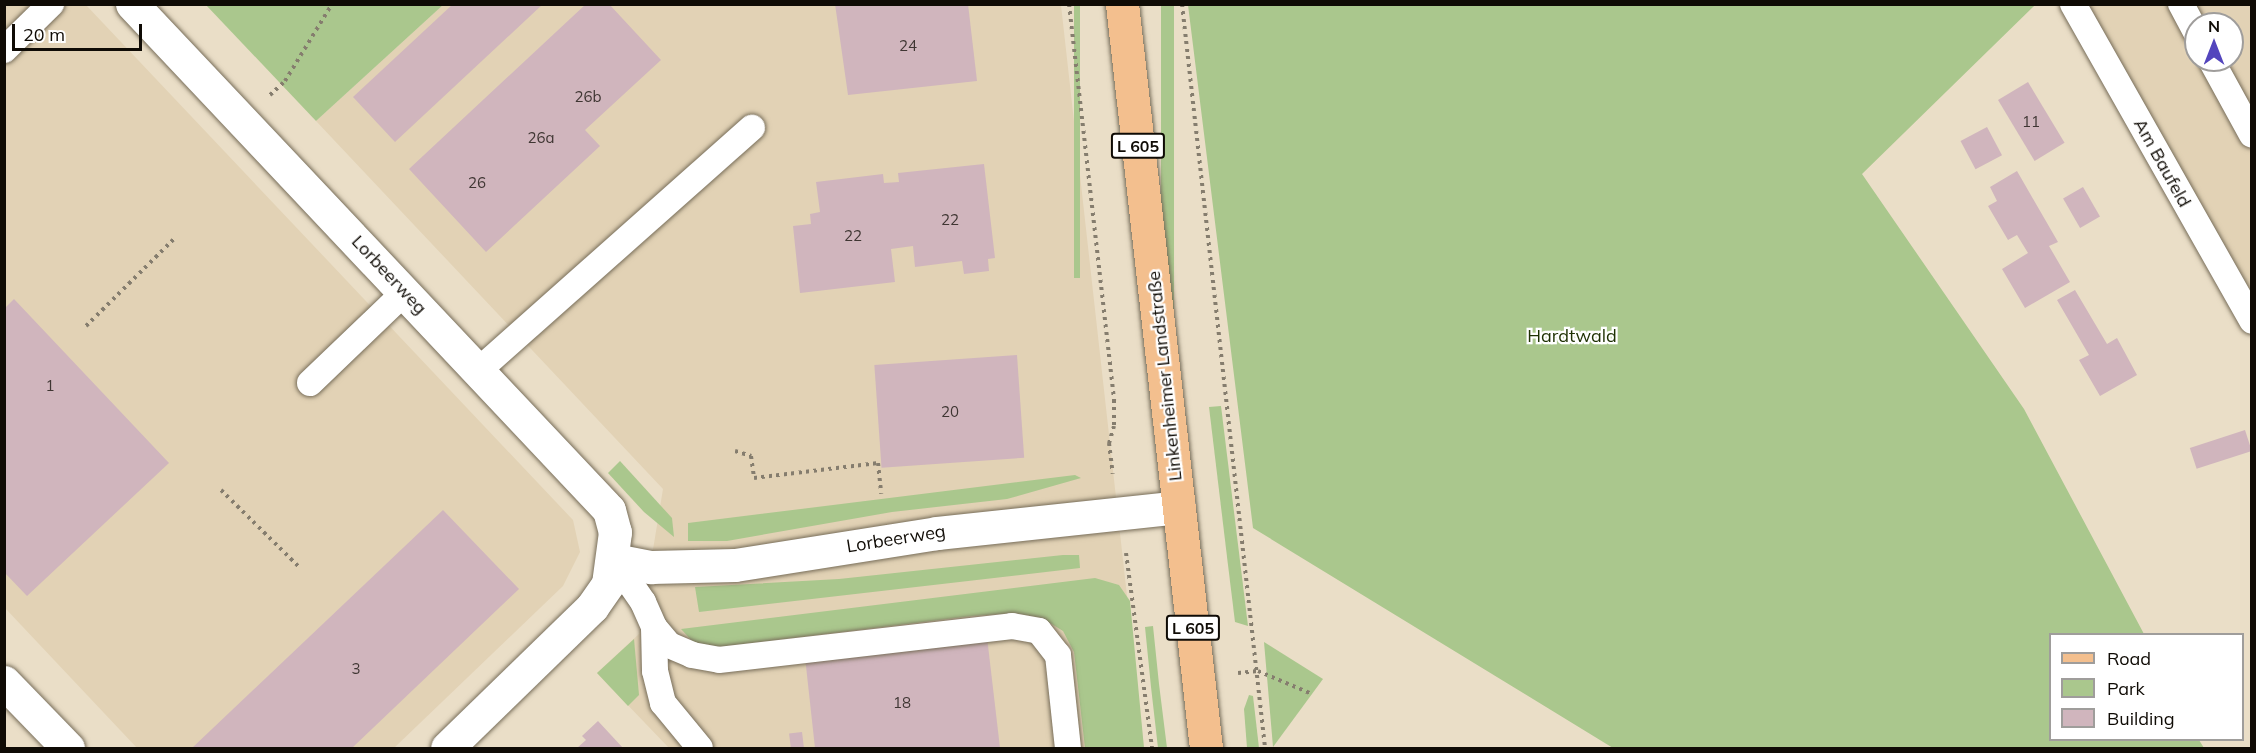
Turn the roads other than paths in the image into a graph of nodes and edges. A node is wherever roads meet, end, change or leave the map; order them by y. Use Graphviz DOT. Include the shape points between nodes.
graph roads {
  1 [pos="51,4"];
  2 [pos="132,4"];
  3 [pos="1122,4"];
  4 [pos="2073,4"];
  5 [pos="4,50"];
  6 [pos="2218,72"];
  7 [pos="752,128"];
  8 [pos="2252,135"];
  9 [pos="405,292"];
  10 [pos="2252,321"];
  11 [pos="479,370"];
  12 [pos="310,383"];
  13 [pos="1179,507"];
  14 [pos="614,560"];
  15 [pos="654,627"];
  16 [pos="4,682"];
  17 [pos="68,748"];
  18 [pos="447,748"];
  19 [pos="700,748"];
  20 [pos="1068,748"];
  21 [pos="1206,748"];
  1 -- 5 [label="lane"];
  2 -- 9 [label="street, Lorbeerweg"];
  3 -- 13 [label="main road, Linkenheimer Landstraße / L 605"];
  4 -- 10 [label="lane, Am Baufeld"];
  6 -- 8 [label="lane"];
  7 -- 11 [label="lane"];
  9 -- 11 [label="street, Lorbeerweg"];
  9 -- 12 [label="lane"];
  11 -- 14 [label="street, Lorbeerweg" via="609,510 615,532"];
  13 -- 14 [label="street, Lorbeerweg" via="927,534 735,565 651,567"];
  13 -- 21 [label="main road, Linkenheimer Landstraße / L 605"];
  14 -- 15 [label="lane" via="643,602"];
  14 -- 18 [label="street, Lorbeerweg" via="608,584 592,607"];
  15 -- 19 [label="lane" via="655,671 663,702"];
  15 -- 20 [label="lane" via="669,645 719,660 1029,627 1049,639 1058,655"];
  16 -- 17 [label="street"];
}
